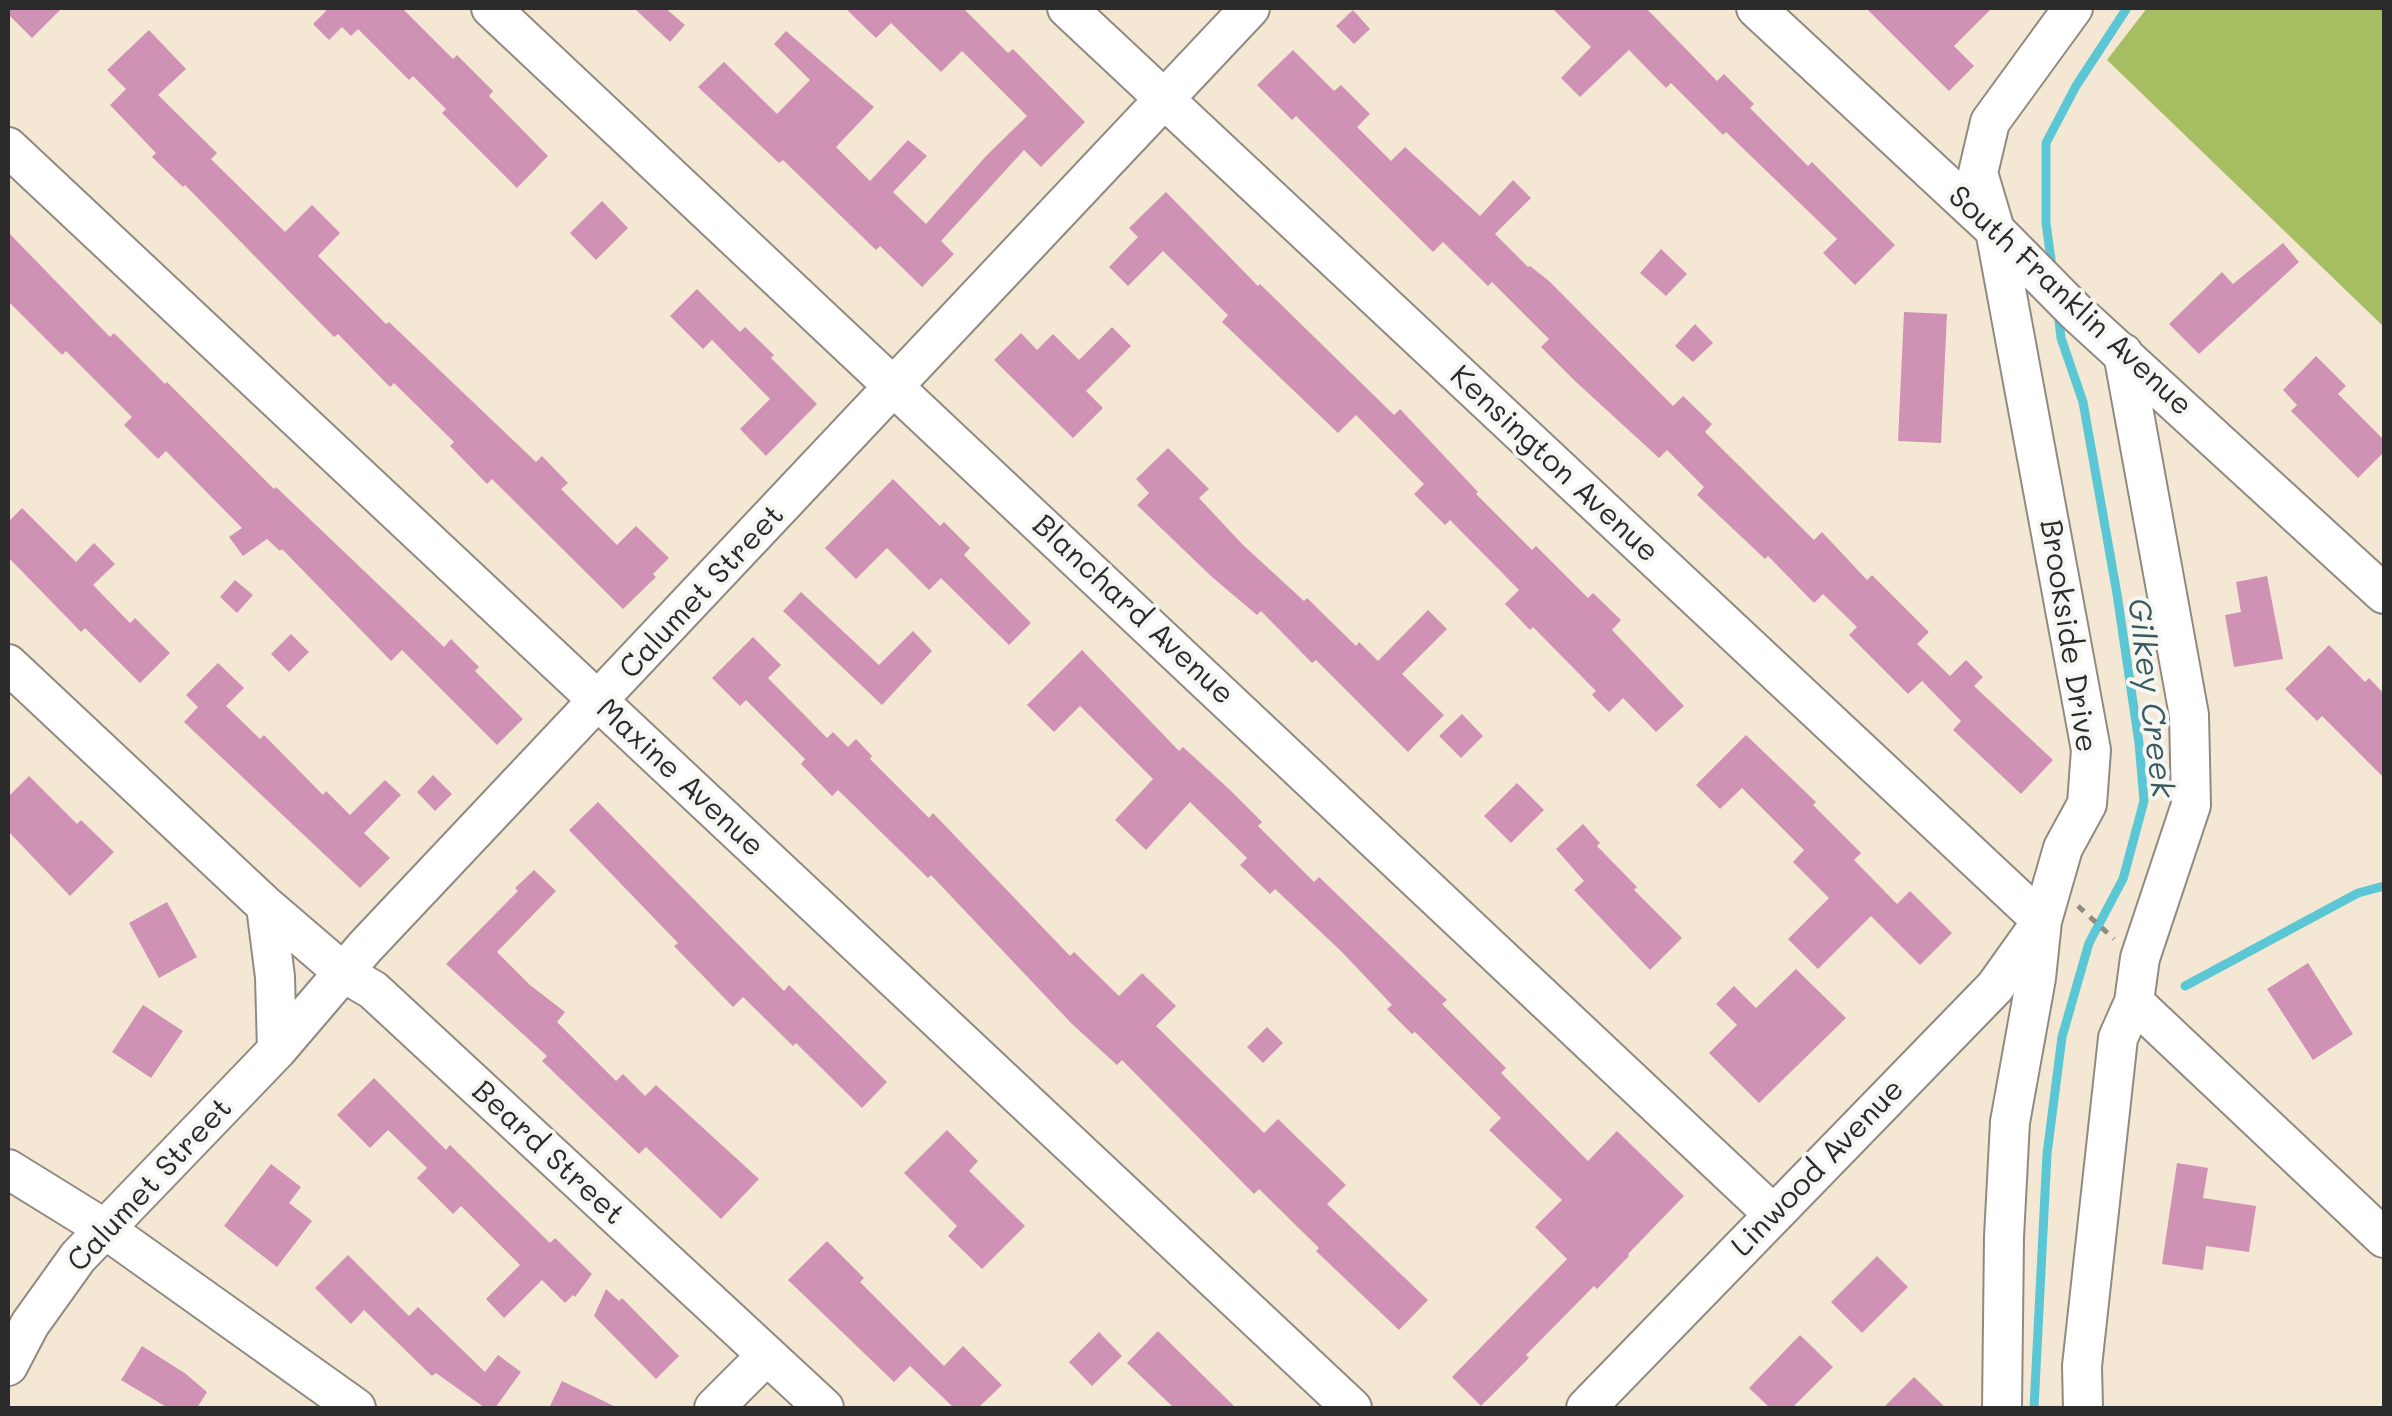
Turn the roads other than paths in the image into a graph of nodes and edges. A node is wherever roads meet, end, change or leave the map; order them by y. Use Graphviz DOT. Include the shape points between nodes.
graph roads {
  1 [pos="491,8"];
  2 [pos="1067,8"];
  3 [pos="1250,8"];
  4 [pos="1756,8"];
  5 [pos="2072,8"];
  6 [pos="1163,98"];
  7 [pos="8,147"];
  8 [pos="1995,230"];
  9 [pos="2123,352"];
  10 [pos="896,387"];
  11 [pos="2384,594"];
  12 [pos="8,664"];
  13 [pos="598,702"];
  14 [pos="266,906"];
  15 [pos="2042,921"];
  16 [pos="344,973"];
  17 [pos="2134,1002"];
  18 [pos="277,1050"];
  19 [pos="8,1169"];
  20 [pos="1773,1214"];
  21 [pos="105,1229"];
  22 [pos="2384,1238"];
  23 [pos="767,1355"];
  24 [pos="8,1366"];
  25 [pos="356,1408"];
  26 [pos="714,1408"];
  27 [pos="824,1408"];
  28 [pos="1352,1408"];
  29 [pos="1586,1408"];
  30 [pos="2002,1408"];
  31 [pos="2083,1408"];
  1 -- 10 [label="street, Blanchard Avenue"];
  2 -- 6 [label="street, Kensington Avenue"];
  3 -- 6 [label="street, Calumet Street"];
  4 -- 8 [label="street, South Franklin Avenue"];
  5 -- 8 [label="street, Brookside Drive" via="1990,122 1978,173"];
  6 -- 10 [label="street, Calumet Street"];
  6 -- 15 [label="street, Kensington Avenue"];
  7 -- 13 [label="street, Maxine Avenue"];
  8 -- 9 [label="street, South Franklin Avenue"];
  8 -- 15 [label="street, Brookside Drive" via="2091,750 2087,804 2063,848"];
  9 -- 11 [label="street, South Franklin Avenue"];
  9 -- 17 [label="street" via="2189,714 2192,805 2140,958"];
  10 -- 13 [label="street, Calumet Street"];
  10 -- 20 [label="street, Blanchard Avenue"];
  12 -- 14 [label="street, Beard Street"];
  13 -- 16 [label="street, Calumet Street"];
  13 -- 28 [label="street, Maxine Avenue"];
  14 -- 16 [label="street, Beard Street"];
  14 -- 18 [label="street"];
  15 -- 20 [label="street, Linwood Avenue" via="1995,987"];
  15 -- 30 [label="street, Brookside Drive" via="2010,1122"];
  16 -- 18 [label="street, Calumet Street"];
  16 -- 23 [label="street, Beard Street" via="373,990"];
  17 -- 22 [label="street"];
  17 -- 31 [label="street" via="2118,1038"];
  18 -- 21 [label="street, Calumet Street"];
  19 -- 21 [label="street"];
  20 -- 29 [label="street, Linwood Avenue"];
  21 -- 24 [label="street, Calumet Street" via="78,1256"];
  21 -- 25 [label="street"];
  23 -- 26 [label="street"];
  23 -- 27 [label="street, Beard Street"];
}
